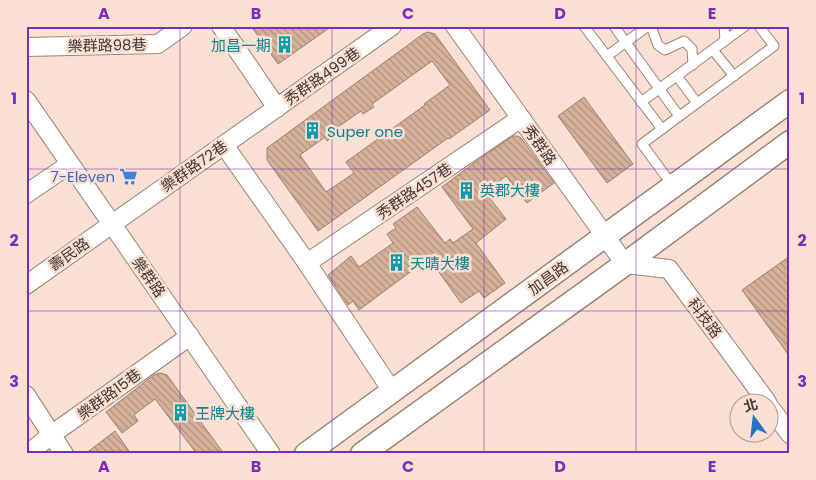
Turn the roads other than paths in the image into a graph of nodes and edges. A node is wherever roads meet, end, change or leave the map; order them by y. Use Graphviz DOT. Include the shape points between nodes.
graph roads {
  1 [pos="182,26"];
  2 [pos="221,26"];
  3 [pos="392,26"];
  4 [pos="455,26"];
  5 [pos="614,26"];
  6 [pos="724,26"];
  7 [pos="745,26"];
  8 [pos="759,26"];
  9 [pos="588,27"];
  10 [pos="645,27"];
  11 [pos="725,41"];
  12 [pos="626,43"];
  13 [pos="26,46"];
  14 [pos="713,50"];
  15 [pos="607,56"];
  16 [pos="693,65"];
  17 [pos="677,76"];
  18 [pos="734,76"];
  19 [pos="659,89"];
  20 [pos="26,100"];
  21 [pos="790,101"];
  22 [pos="641,102"];
  23 [pos="696,103"];
  24 [pos="277,108"];
  25 [pos="679,116"];
  26 [pos="521,118"];
  27 [pos="662,129"];
  28 [pos="790,142"];
  29 [pos="224,145"];
  30 [pos="70,164"];
  31 [pos="673,186"];
  32 [pos="26,194"];
  33 [pos="112,224"];
  34 [pos="605,237"];
  35 [pos="307,263"];
  36 [pos="625,264"];
  37 [pos="26,285"];
  38 [pos="190,336"];
  39 [pos="392,391"];
  40 [pos="759,392"];
  41 [pos="26,395"];
  42 [pos="778,418"];
  43 [pos="790,434"];
  44 [pos="52,435"];
  45 [pos="28,454"];
  46 [pos="64,454"];
  47 [pos="271,454"];
  48 [pos="306,454"];
  49 [pos="362,454"];
  1 -- 13 [label="street, 樂群路98巷" via="158,44"];
  2 -- 24 [label="street"];
  3 -- 24 [label="street, 秀群路499巷"];
  4 -- 26 [label="street, 秀群路"];
  5 -- 12 [label="lane"];
  6 -- 11 [label="lane"];
  7 -- 11 [label="lane"];
  8 -- 18 [label="lane" via="774,46"];
  9 -- 15 [label="lane"];
  10 -- 12 [label="lane"];
  10 -- 16 [label="lane" via="658,46 665,50 684,41 692,49"];
  11 -- 14 [label="lane"];
  12 -- 15 [label="lane"];
  12 -- 19 [label="lane"];
  14 -- 16 [label="lane"];
  14 -- 18 [label="lane"];
  15 -- 22 [label="lane"];
  16 -- 17 [label="lane"];
  17 -- 19 [label="lane"];
  17 -- 23 [label="lane"];
  18 -- 23 [label="lane"];
  19 -- 22 [label="lane"];
  19 -- 25 [label="lane"];
  20 -- 30 [label="street, 樂群路"];
  21 -- 31 [label="street, 加昌路"];
  22 -- 27 [label="lane"];
  23 -- 25 [label="lane"];
  24 -- 29 [label="street, 樂群路72巷"];
  25 -- 27 [label="lane"];
  26 -- 34 [label="street, 秀群路"];
  26 -- 35 [label="street, 秀群路457巷"];
  27 -- 31 [label="lane" via="642,144"];
  28 -- 36 [label="street"];
  29 -- 33 [label="street, 樂群路72巷"];
  29 -- 35 [label="street"];
  30 -- 32 [label="street"];
  30 -- 33 [label="street, 樂群路"];
  31 -- 34 [label="street, 加昌路"];
  33 -- 37 [label="street, 壽民路"];
  33 -- 38 [label="street, 樂群路"];
  34 -- 36 [label="street, 秀群路"];
  34 -- 39 [label="street, 加昌路"];
  35 -- 39 [label="street"];
  36 -- 40 [label="street, 科技路" via="669,269"];
  36 -- 49 [label="street"];
  38 -- 44 [label="street, 樂群路15巷"];
  38 -- 47 [label="street, 樂群路"];
  39 -- 48 [label="street, 加昌路"];
  41 -- 44 [label="street"];
  42 -- 43 [label="street, 科技路"];
  44 -- 45 [label="street, 樂群路15巷"];
  44 -- 46 [label="street"];
}
